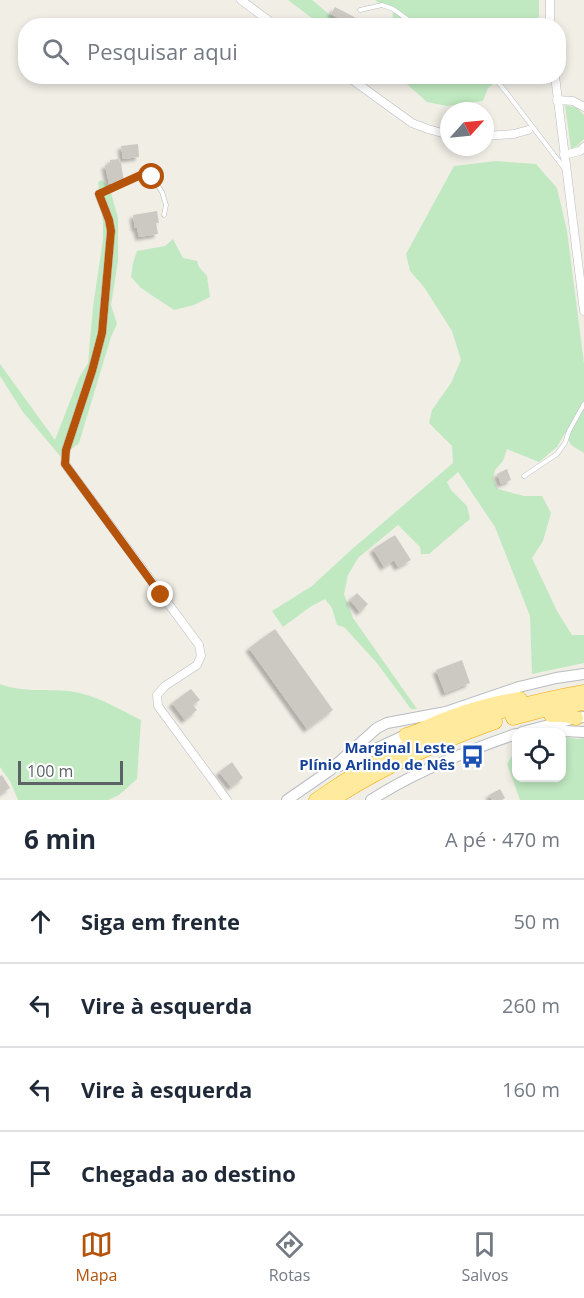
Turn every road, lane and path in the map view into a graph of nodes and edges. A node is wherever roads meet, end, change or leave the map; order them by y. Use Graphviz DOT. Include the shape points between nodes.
graph roads {
  1 [pos="241,0"];
  2 [pos="550,0"];
  3 [pos="360,10"];
  4 [pos="265,18"];
  5 [pos="406,18"];
  6 [pos="550,18"];
  7 [pos="358,84"];
  8 [pos="500,84"];
  9 [pos="556,84"];
  10 [pos="557,100"];
  11 [pos="584,107"];
  12 [pos="528,130"];
  13 [pos="440,132"];
  14 [pos="494,135"];
  15 [pos="584,147"];
  16 [pos="564,155"];
  17 [pos="566,170"];
  18 [pos="99,194"];
  19 [pos="164,215"];
  20 [pos="584,311"];
  21 [pos="584,404"];
  22 [pos="524,476"];
  23 [pos="584,674"];
  24 [pos="584,692"];
  25 [pos="555,697"];
  26 [pos="584,703"];
  27 [pos="446,712"];
  28 [pos="581,718"];
  29 [pos="540,728"];
  30 [pos="566,731"];
  31 [pos="584,732"];
  32 [pos="406,735"];
  33 [pos="512,735"];
  34 [pos="450,738"];
  35 [pos="363,740"];
  36 [pos="329,771"];
  37 [pos="227,800"];
  38 [pos="287,800"];
  39 [pos="316,800"];
  40 [pos="332,800"];
  41 [pos="371,800"];
  1 -- 4 [label="street"];
  2 -- 6 [label="street"];
  3 -- 5 [label="lane" via="382,5"];
  7 -- 13 [label="street" via="412,123"];
  8 -- 17 [label="lane"];
  9 -- 10 [label="street"];
  10 -- 11 [label="street" via="573,101"];
  10 -- 16 [label="street"];
  12 -- 14 [label="street"];
  15 -- 16 [label="street"];
  16 -- 17 [label="street"];
  17 -- 20 [label="street"];
  18 -- 19 [label="lane" via="143,174 152,177 162,192"];
  18 -- 37 [label="street" via="111,231 102,333 65,464 199,645 201,656 197,665 165,686 157,695 158,706"];
  21 -- 22 [label="lane" via="557,454"];
  23 -- 27 [label="main road" via="519,687"];
  24 -- 25 [label="highway"];
  25 -- 32 [label="highway" via="500,702"];
  25 -- 39 [label="highway" via="471,721 410,745"];
  26 -- 34 [label="highway" via="498,721"];
  27 -- 32 [label="main road"];
  27 -- 35 [label="main road" via="387,723"];
  28 -- 29 [label="main road"];
  28 -- 34 [label="highway" via="552,714"];
  30 -- 31 [label="main road"];
  32 -- 35 [label="main road"];
  32 -- 36 [label="main road"];
  33 -- 41 [label="main road" via="441,763"];
  34 -- 40 [label="highway"];
  35 -- 36 [label="main road"];
  36 -- 38 [label="main road"];
}
